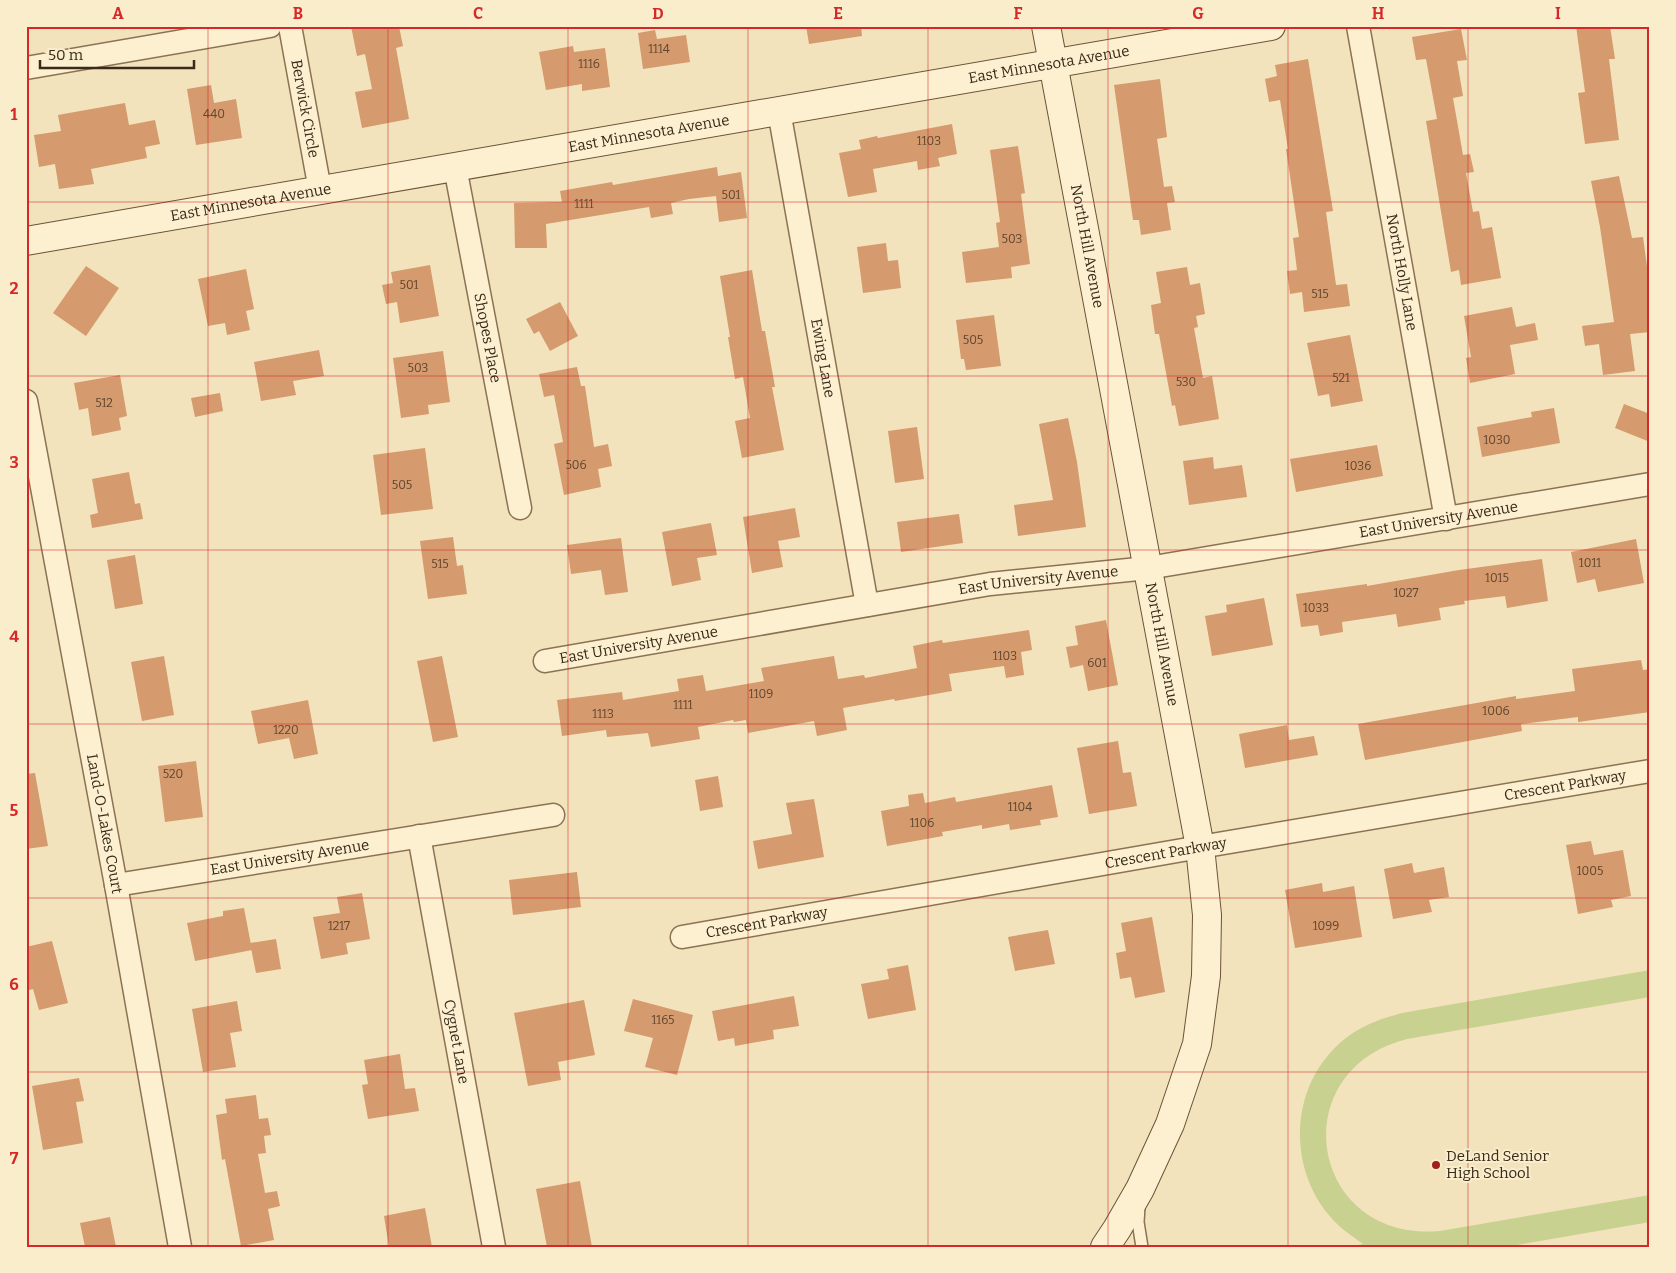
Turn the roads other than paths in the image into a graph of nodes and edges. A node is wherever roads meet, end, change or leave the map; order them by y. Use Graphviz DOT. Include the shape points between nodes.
graph roads {
  1 [pos="270,26"];
  2 [pos="290,26"];
  3 [pos="1046,26"];
  4 [pos="1271,26"];
  5 [pos="1358,26"];
  6 [pos="1052,64"];
  7 [pos="26,68"];
  8 [pos="779,111"];
  9 [pos="455,167"];
  10 [pos="320,190"];
  11 [pos="26,241"];
  12 [pos="26,401"];
  13 [pos="1650,484"];
  14 [pos="520,508"];
  15 [pos="1446,519"];
  16 [pos="1148,568"];
  17 [pos="867,605"];
  18 [pos="545,661"];
  19 [pos="1650,771"];
  20 [pos="553,815"];
  21 [pos="419,836"];
  22 [pos="1200,847"];
  23 [pos="116,885"];
  24 [pos="682,937"];
  25 [pos="1140,1189"];
  26 [pos="180,1247"];
  27 [pos="494,1247"];
  28 [pos="1105,1247"];
  29 [pos="1142,1247"];
  1 -- 7 [label="street"];
  2 -- 10 [label="street, Berwick Circle"];
  3 -- 6 [label="street, North Hill Avenue"];
  4 -- 6 [label="street, East Minnesota Avenue"];
  5 -- 15 [label="street, North Holly Lane"];
  6 -- 8 [label="street, East Minnesota Avenue"];
  6 -- 16 [label="street, North Hill Avenue"];
  8 -- 9 [label="street, East Minnesota Avenue"];
  8 -- 17 [label="street, Ewing Lane"];
  9 -- 10 [label="street, East Minnesota Avenue"];
  9 -- 14 [label="street, Shopes Place"];
  10 -- 11 [label="street, East Minnesota Avenue"];
  12 -- 23 [label="street, Land-O-Lakes Court"];
  13 -- 15 [label="street, East University Avenue"];
  15 -- 16 [label="street, East University Avenue"];
  16 -- 17 [label="street, East University Avenue" via="990,584"];
  16 -- 22 [label="street, North Hill Avenue"];
  17 -- 18 [label="street, East University Avenue"];
  19 -- 22 [label="street, Crescent Parkway"];
  20 -- 21 [label="street, East University Avenue"];
  21 -- 23 [label="street, East University Avenue"];
  21 -- 27 [label="street, Cygnet Lane"];
  22 -- 24 [label="street, Crescent Parkway"];
  22 -- 25 [label="street, North Hill Avenue" via="1207,915 1206,976 1197,1044 1170,1124"];
  23 -- 26 [label="street, Land-O-Lakes Court"];
  25 -- 28 [label="street, North Hill Avenue"];
  25 -- 29 [label="lane" via="1138,1222"];
}
